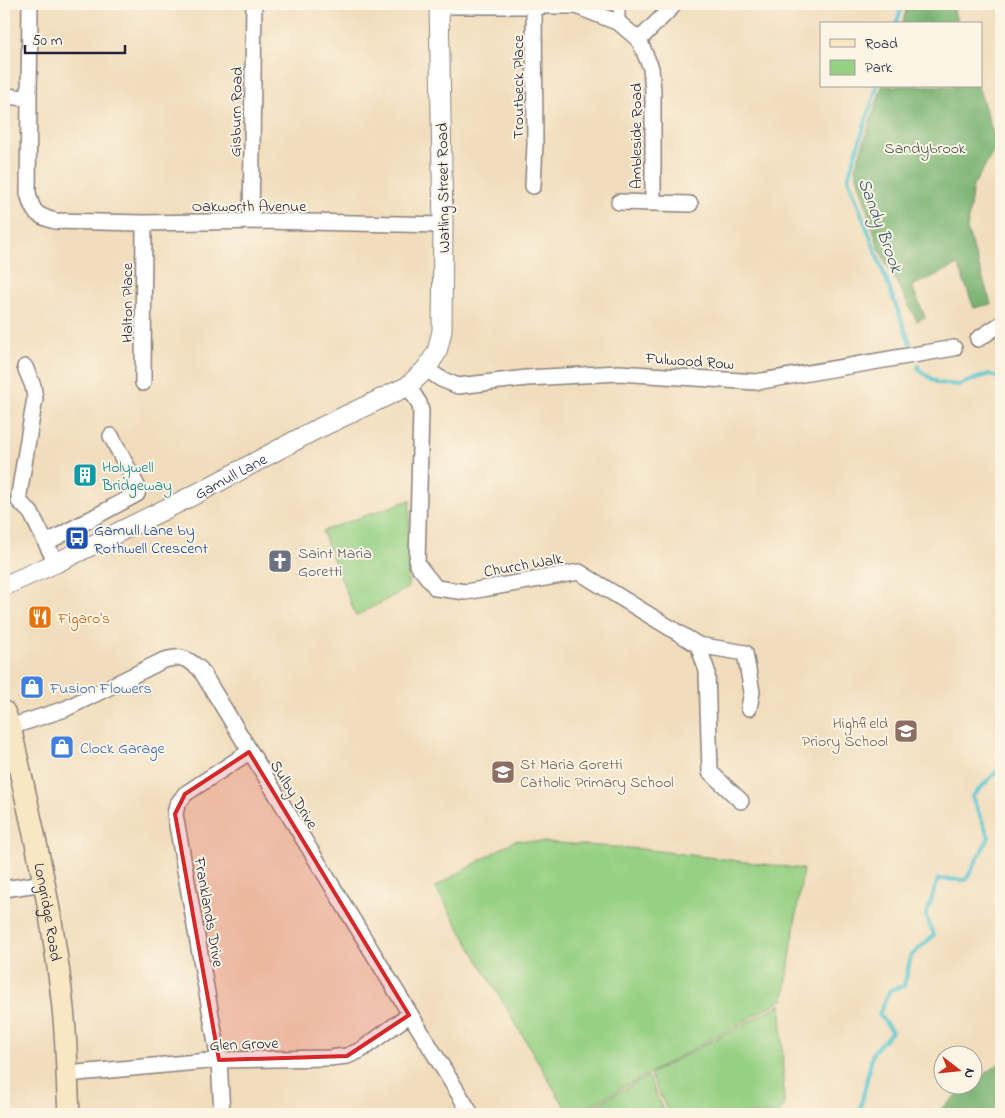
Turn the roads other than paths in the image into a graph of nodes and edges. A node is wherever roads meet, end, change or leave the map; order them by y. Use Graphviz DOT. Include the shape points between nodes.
graph roads {
  1 [pos="30,4"];
  2 [pos="254,4"];
  3 [pos="620,4"];
  4 [pos="673,4"];
  5 [pos="439,5"];
  6 [pos="576,5"];
  7 [pos="534,7"];
  8 [pos="620,23"];
  9 [pos="639,40"];
  10 [pos="4,96"];
  11 [pos="28,98"];
  12 [pos="533,186"];
  13 [pos="619,202"];
  14 [pos="653,203"];
  15 [pos="690,204"];
  16 [pos="250,221"];
  17 [pos="144,223"];
  18 [pos="443,225"];
  19 [pos="1001,324"];
  20 [pos="978,339"];
  21 [pos="954,348"];
  22 [pos="25,367"];
  23 [pos="426,370"];
  24 [pos="143,383"];
  25 [pos="408,386"];
  26 [pos="111,436"];
  27 [pos="46,543"];
  28 [pos="56,563"];
  29 [pos="4,586"];
  30 [pos="698,645"];
  31 [pos="749,708"];
  32 [pos="7,720"];
  33 [pos="249,752"];
  34 [pos="741,802"];
  35 [pos="44,883"];
  36 [pos="4,889"];
  37 [pos="409,1015"];
  38 [pos="219,1060"];
  39 [pos="67,1074"];
  40 [pos="69,1114"];
  41 [pos="222,1114"];
  42 [pos="471,1114"];
  1 -- 11 [label="street"];
  2 -- 16 [label="street, Gisburn Road"];
  3 -- 8 [label="street"];
  4 -- 9 [label="street"];
  5 -- 7 [label="street, Ambleside Road"];
  5 -- 18 [label="street, Watling Street Road"];
  6 -- 7 [label="street, Ambleside Road"];
  6 -- 8 [label="street, Ambleside Road"];
  7 -- 12 [label="street, Troutbeck Place" via="534,144 526,166"];
  8 -- 9 [label="street, Ambleside Road"];
  9 -- 14 [label="street, Ambleside Road" via="651,68 653,91"];
  10 -- 11 [label="street"];
  11 -- 17 [label="street, Oakworth Avenue" via="28,193 32,209 55,221"];
  13 -- 14 [label="street, Ambleside Road"];
  14 -- 15 [label="street, Ambleside Road"];
  16 -- 17 [label="street, Oakworth Avenue"];
  16 -- 18 [label="street, Oakworth Avenue"];
  17 -- 24 [label="street, Halton Place"];
  18 -- 23 [label="street, Watling Street Road" via="442,331 437,352"];
  19 -- 20 [label="street"];
  21 -- 23 [label="street, Fulwood Row" via="756,382 619,373 458,386"];
  22 -- 27 [label="street" via="35,398 19,501 31,513"];
  23 -- 25 [label="street, Gamull Lane"];
  25 -- 28 [label="street, Gamull Lane" via="313,430 198,493"];
  25 -- 30 [label="street, Church Walk" via="421,411 416,564 436,588 466,592 579,572"];
  26 -- 27 [label="street" via="138,488 137,494"];
  27 -- 28 [label="street"];
  28 -- 29 [label="street, Gamull Lane"];
  30 -- 31 [label="street" via="746,653 752,692"];
  30 -- 34 [label="street" via="706,672 710,772"];
  32 -- 33 [label="street, Sulby Drive" via="65,709 175,656 191,662 200,670"];
  32 -- 35 [label="main road, Longridge Road"];
  33 -- 37 [label="street, Sulby Drive"];
  33 -- 38 [label="street, Franklands Drive" via="185,794 175,814"];
  35 -- 36 [label="street"];
  35 -- 39 [label="main road, Longridge Road" via="64,1019"];
  37 -- 38 [label="street, Glen Grove" via="361,1050 347,1056"];
  37 -- 42 [label="street, Sulby Drive"];
  38 -- 39 [label="street, Glen Grove"];
  38 -- 41 [label="street, Franklands Drive"];
  39 -- 40 [label="main road, Longridge Road"];
}
